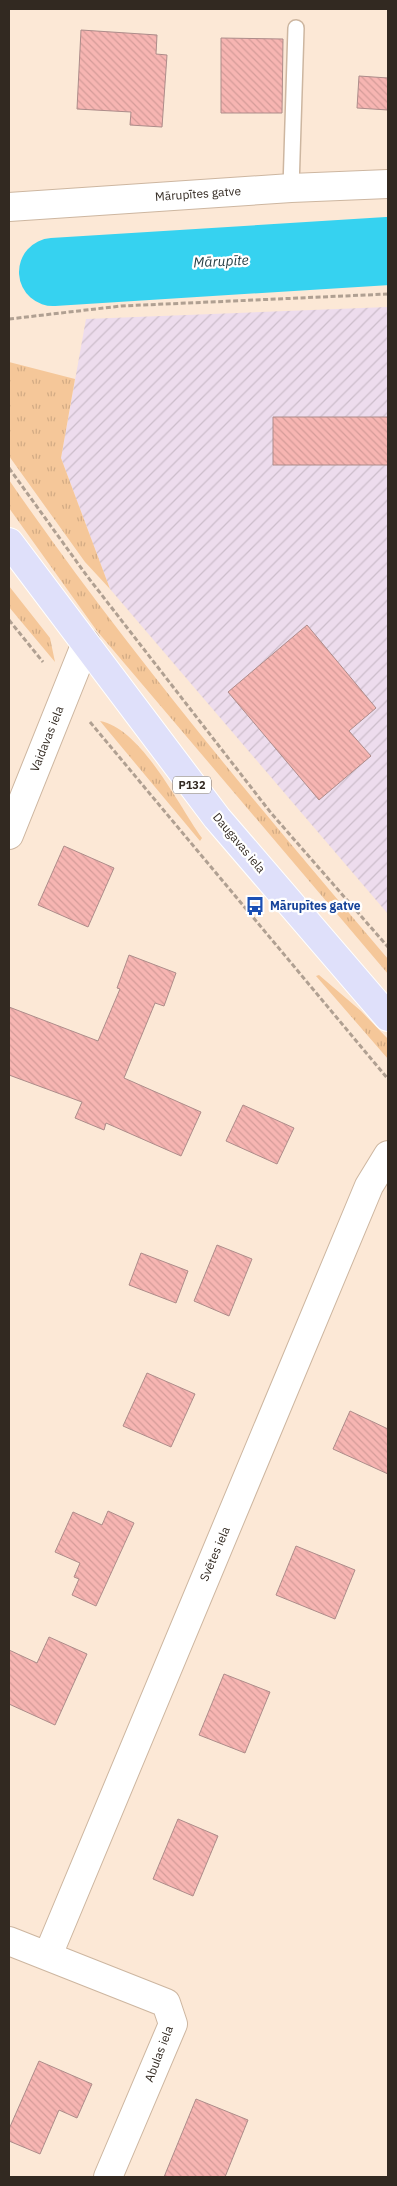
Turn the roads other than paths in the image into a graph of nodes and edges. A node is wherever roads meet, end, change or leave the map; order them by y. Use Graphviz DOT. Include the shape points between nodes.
graph roads {
  1 [pos="296,28"];
  2 [pos="388,184"];
  3 [pos="291,188"];
  4 [pos="9,207"];
  5 [pos="9,542"];
  6 [pos="86,643"];
  7 [pos="9,835"];
  8 [pos="388,1017"];
  9 [pos="388,1155"];
  10 [pos="9,1941"];
  11 [pos="48,1955"];
  12 [pos="108,2177"];
  1 -- 3 [label="lane"];
  2 -- 3 [label="street, Mārupītes gatve"];
  3 -- 4 [label="street, Mārupītes gatve"];
  5 -- 6 [label="main road, Daugavas iela / P132"];
  6 -- 7 [label="street, Vaidavas iela"];
  6 -- 8 [label="main road, Daugavas iela / P132" via="217,818"];
  9 -- 11 [label="street, Svētes iela" via="369,1186"];
  10 -- 11 [label="street, Abulas iela"];
  11 -- 12 [label="street, Abulas iela" via="166,2003 173,2024"];
}
